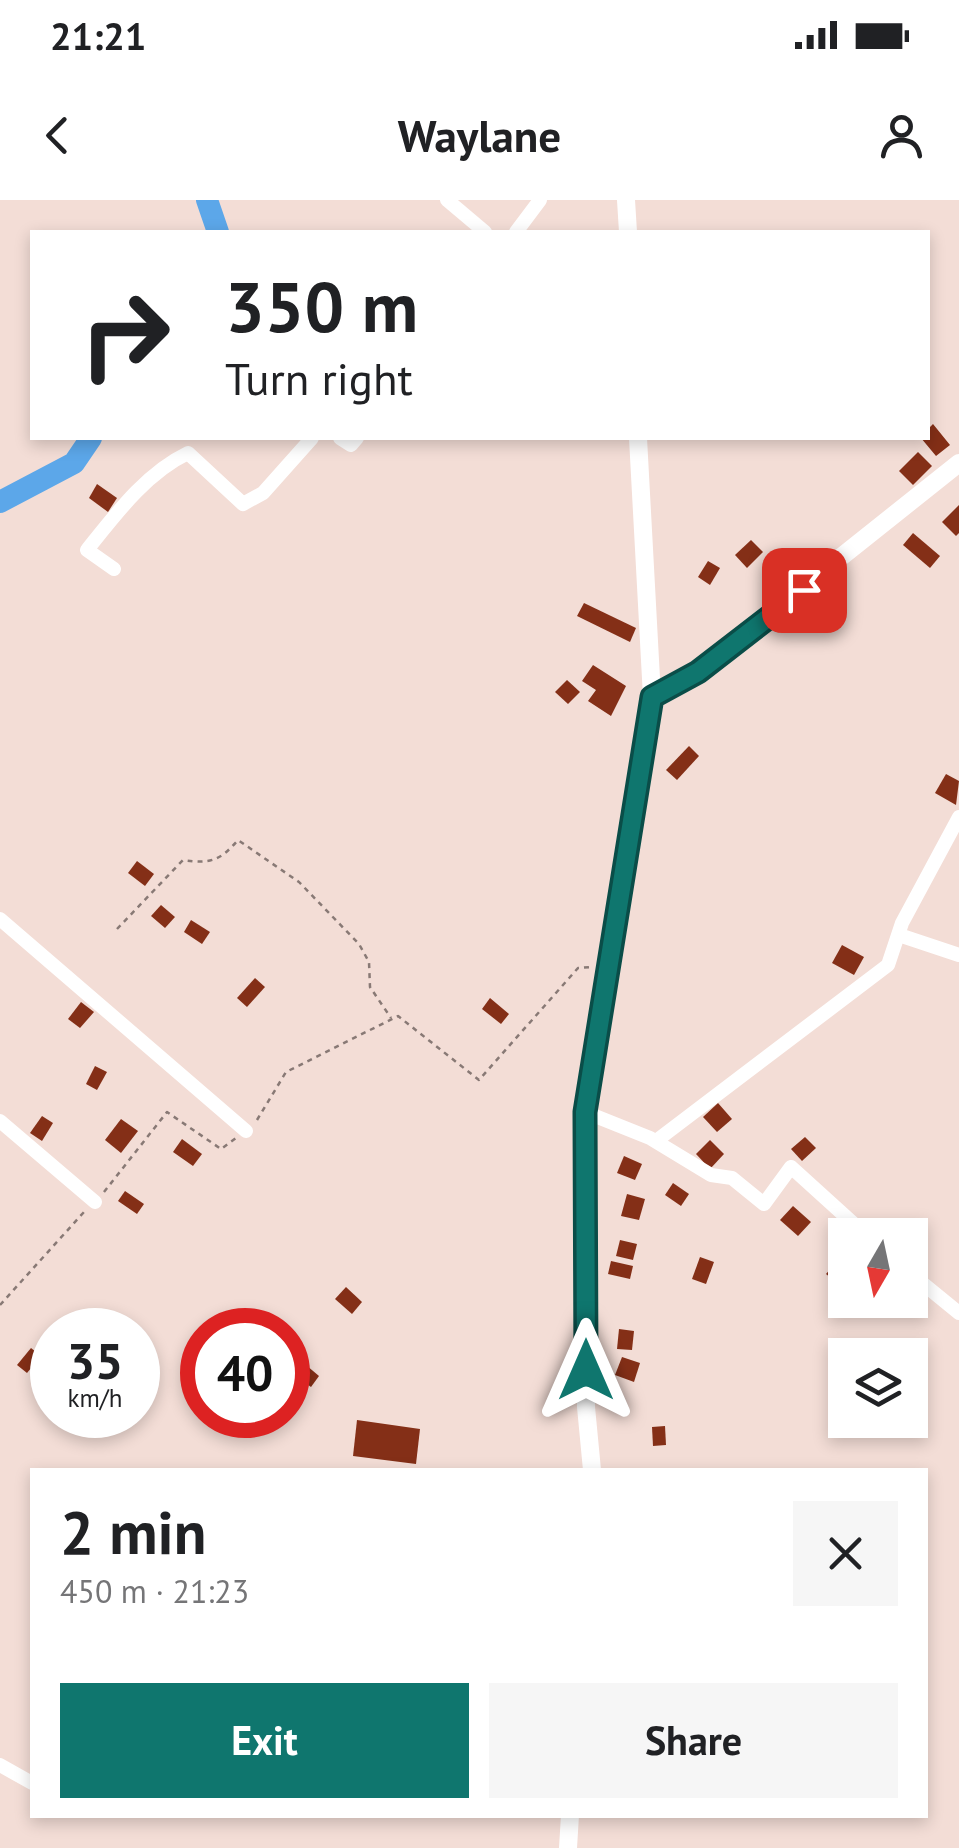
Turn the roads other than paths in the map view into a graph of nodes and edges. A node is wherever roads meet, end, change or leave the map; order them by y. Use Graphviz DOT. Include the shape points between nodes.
graph roads {
  1 [pos="447,200"];
  2 [pos="540,200"];
  3 [pos="626,200"];
  4 [pos="483,230"];
  5 [pos="518,230"];
  6 [pos="628,230"];
  7 [pos="310,440"];
  8 [pos="638,440"];
  9 [pos="959,463"];
  10 [pos="114,569"];
  11 [pos="652,697"];
  12 [pos="959,817"];
  13 [pos="0,919"];
  14 [pos="899,935"];
  15 [pos="959,956"];
  16 [pos="585,1112"];
  17 [pos="0,1121"];
  18 [pos="246,1131"];
  19 [pos="656,1142"];
  20 [pos="95,1202"];
  21 [pos="847,1218"];
  22 [pos="928,1288"];
  23 [pos="959,1313"];
  24 [pos="592,1468"];
  25 [pos="0,1765"];
  26 [pos="30,1782"];
  27 [pos="570,1818"];
  28 [pos="568,1848"];
  1 -- 4 [label="street"];
  2 -- 5 [label="street"];
  3 -- 6 [label="street"];
  7 -- 10 [label="street" via="263,493 243,504 188,453 177,458 87,550"];
  8 -- 11 [label="street"];
  9 -- 11 [label="street" via="698,672"];
  11 -- 16 [label="street"];
  12 -- 14 [label="street"];
  13 -- 18 [label="street"];
  14 -- 15 [label="street"];
  14 -- 19 [label="street" via="888,965"];
  16 -- 19 [label="street"];
  16 -- 24 [label="street"];
  17 -- 20 [label="street"];
  19 -- 21 [label="street" via="711,1176 732,1178 764,1204 791,1167"];
  22 -- 23 [label="street"];
  25 -- 26 [label="street"];
  27 -- 28 [label="street"];
}
